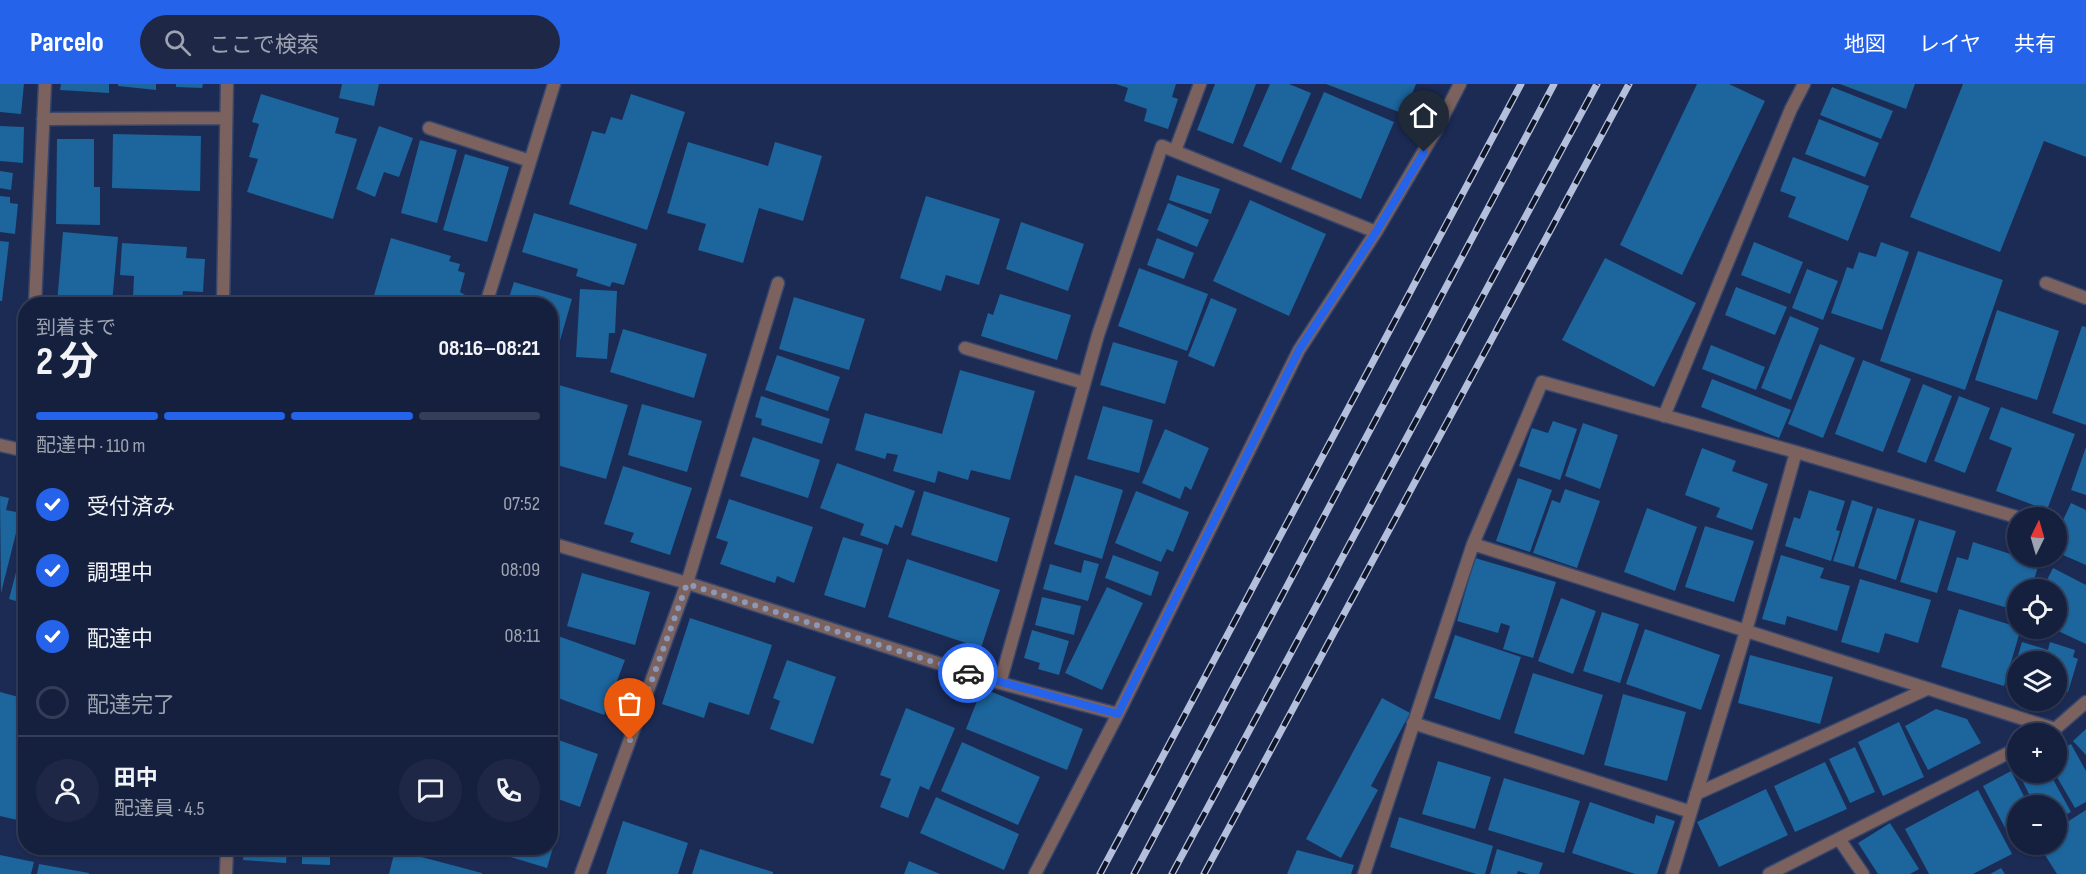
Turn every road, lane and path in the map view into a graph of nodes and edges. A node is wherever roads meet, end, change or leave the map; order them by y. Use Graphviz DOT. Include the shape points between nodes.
graph roads {
  1 [pos="45,84"];
  2 [pos="227,84"];
  3 [pos="554,84"];
  4 [pos="1200,84"];
  5 [pos="1460,84"];
  6 [pos="1804,84"];
  7 [pos="226,118"];
  8 [pos="43,119"];
  9 [pos="429,128"];
  10 [pos="1175,151"];
  11 [pos="530,162"];
  12 [pos="1376,232"];
  13 [pos="2046,283"];
  14 [pos="777,284"];
  15 [pos="35,297"];
  16 [pos="223,297"];
  17 [pos="488,297"];
  18 [pos="2086,298"];
  19 [pos="965,348"];
  20 [pos="1084,383"];
  21 [pos="1664,416"];
  22 [pos="0,445"];
  23 [pos="18,449"];
  24 [pos="1796,452"];
  25 [pos="2007,514"];
  26 [pos="1473,544"];
  27 [pos="558,545"];
  28 [pos="687,584"];
  29 [pos="1746,632"];
  30 [pos="1000,683"];
  31 [pos="1927,689"];
  32 [pos="2086,702"];
  33 [pos="1118,714"];
  34 [pos="1413,723"];
  35 [pos="2027,723"];
  36 [pos="2060,723"];
  37 [pos="2007,754"];
  38 [pos="1696,794"];
  39 [pos="1691,812"];
  40 [pos="1839,839"];
  41 [pos="227,855"];
  42 [pos="226,874"];
  43 [pos="581,874"];
  44 [pos="1035,874"];
  45 [pos="1364,874"];
  46 [pos="1672,874"];
  47 [pos="1769,874"];
  48 [pos="1863,874"];
  1 -- 8 [label="street"];
  2 -- 7 [label="street"];
  3 -- 11 [label="street"];
  4 -- 10 [label="street"];
  5 -- 12 [label="street"];
  6 -- 21 [label="street"];
  7 -- 8 [label="street"];
  7 -- 16 [label="street"];
  8 -- 15 [label="street"];
  9 -- 11 [label="street"];
  10 -- 12 [label="street"];
  10 -- 20 [label="street" via="1162,146"];
  11 -- 17 [label="street"];
  12 -- 33 [label="street" via="1299,350"];
  13 -- 18 [label="street"];
  14 -- 28 [label="street"];
  19 -- 20 [label="street"];
  20 -- 30 [label="street"];
  21 -- 24 [label="street"];
  21 -- 26 [label="street" via="1542,382"];
  22 -- 23 [label="street"];
  24 -- 25 [label="street"];
  24 -- 29 [label="street"];
  26 -- 29 [label="street"];
  26 -- 34 [label="street"];
  27 -- 28 [label="street"];
  28 -- 30 [label="street"];
  28 -- 43 [label="street"];
  29 -- 31 [label="street"];
  29 -- 38 [label="street"];
  30 -- 33 [label="street"];
  31 -- 35 [label="street"];
  31 -- 38 [label="street"];
  32 -- 36 [label="street"];
  33 -- 44 [label="street"];
  34 -- 39 [label="street"];
  34 -- 45 [label="street"];
  37 -- 40 [label="street"];
  38 -- 39 [label="street"];
  39 -- 46 [label="street"];
  40 -- 47 [label="street"];
  40 -- 48 [label="street"];
  41 -- 42 [label="street"];
}
